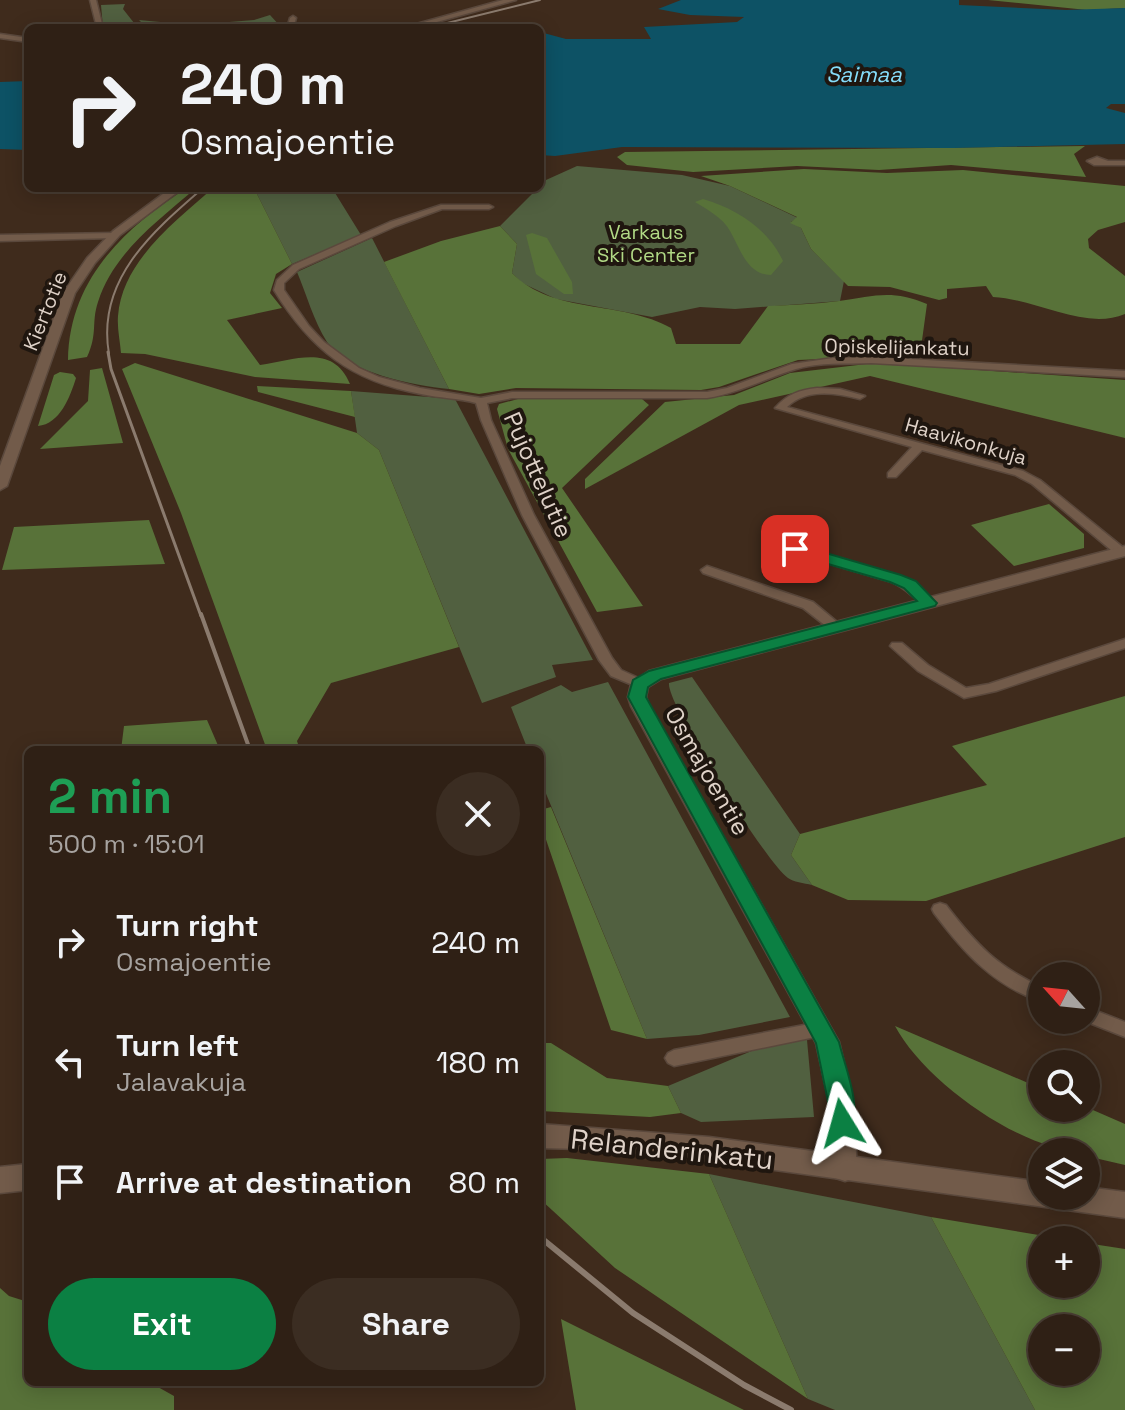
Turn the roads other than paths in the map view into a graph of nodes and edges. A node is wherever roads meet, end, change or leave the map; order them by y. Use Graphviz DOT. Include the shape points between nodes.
graph roads {
  1 [pos="93,0"];
  2 [pos="512,0"];
  3 [pos="293,18"];
  4 [pos="99,24"];
  5 [pos="291,24"];
  6 [pos="421,24"];
  7 [pos="0,36"];
  8 [pos="24,39"];
  9 [pos="1107,163"];
  10 [pos="1125,163"];
  11 [pos="172,192"];
  12 [pos="489,207"];
  13 [pos="112,235"];
  14 [pos="0,238"];
  15 [pos="1125,374"];
  16 [pos="860,396"];
  17 [pos="481,401"];
  18 [pos="920,446"];
  19 [pos="892,475"];
  20 [pos="0,486"];
  21 [pos="771,542"];
  22 [pos="1123,552"];
  23 [pos="707,570"];
  24 [pos="929,603"];
  25 [pos="836,627"];
  26 [pos="1125,643"];
  27 [pos="897,646"];
  28 [pos="640,684"];
  29 [pos="940,909"];
  30 [pos="1028,989"];
  31 [pos="1100,1020"];
  32 [pos="820,1029"];
  33 [pos="1125,1030"];
  34 [pos="674,1058"];
  35 [pos="544,1136"];
  36 [pos="845,1170"];
  37 [pos="24,1177"];
  38 [pos="0,1180"];
  39 [pos="1028,1193"];
  40 [pos="1100,1202"];
  41 [pos="1125,1205"];
  1 -- 4 [label="street"];
  2 -- 6 [label="street"];
  3 -- 5 [label="street"];
  7 -- 8 [label="street"];
  9 -- 10 [label="street"];
  11 -- 13 [label="street, Kiertotie"];
  12 -- 17 [label="street, Pujottelutie" via="441,207 393,224 296,267 279,290 324,349 349,367 407,389"];
  13 -- 14 [label="street"];
  13 -- 20 [label="street, Kiertotie" via="69,293"];
  15 -- 17 [label="street, Opiskelijankatu" via="871,360 799,365 732,392 707,395 512,395"];
  16 -- 18 [label="street, Haavikonkuja" via="827,390 790,399 780,408"];
  17 -- 28 [label="street, Pujottelutie" via="528,515 606,660 616,673"];
  18 -- 19 [label="street"];
  18 -- 22 [label="street, Haavikonkuja" via="1028,477"];
  21 -- 24 [label="street" via="896,579"];
  22 -- 24 [label="street, Osmajoentie"];
  23 -- 25 [label="street" via="808,605"];
  24 -- 25 [label="street, Osmajoentie"];
  25 -- 28 [label="street, Osmajoentie" via="655,675"];
  26 -- 27 [label="street" via="964,693"];
  28 -- 32 [label="street, Osmajoentie" via="640,706"];
  29 -- 30 [label="street" via="978,959"];
  31 -- 33 [label="street"];
  32 -- 34 [label="street"];
  32 -- 36 [label="street, Osmajoentie" via="841,1101"];
  35 -- 36 [label="main road, Relanderinkatu" via="709,1149"];
  36 -- 39 [label="main road, Relanderinkatu"];
  37 -- 38 [label="main road"];
  40 -- 41 [label="main road"];
}
